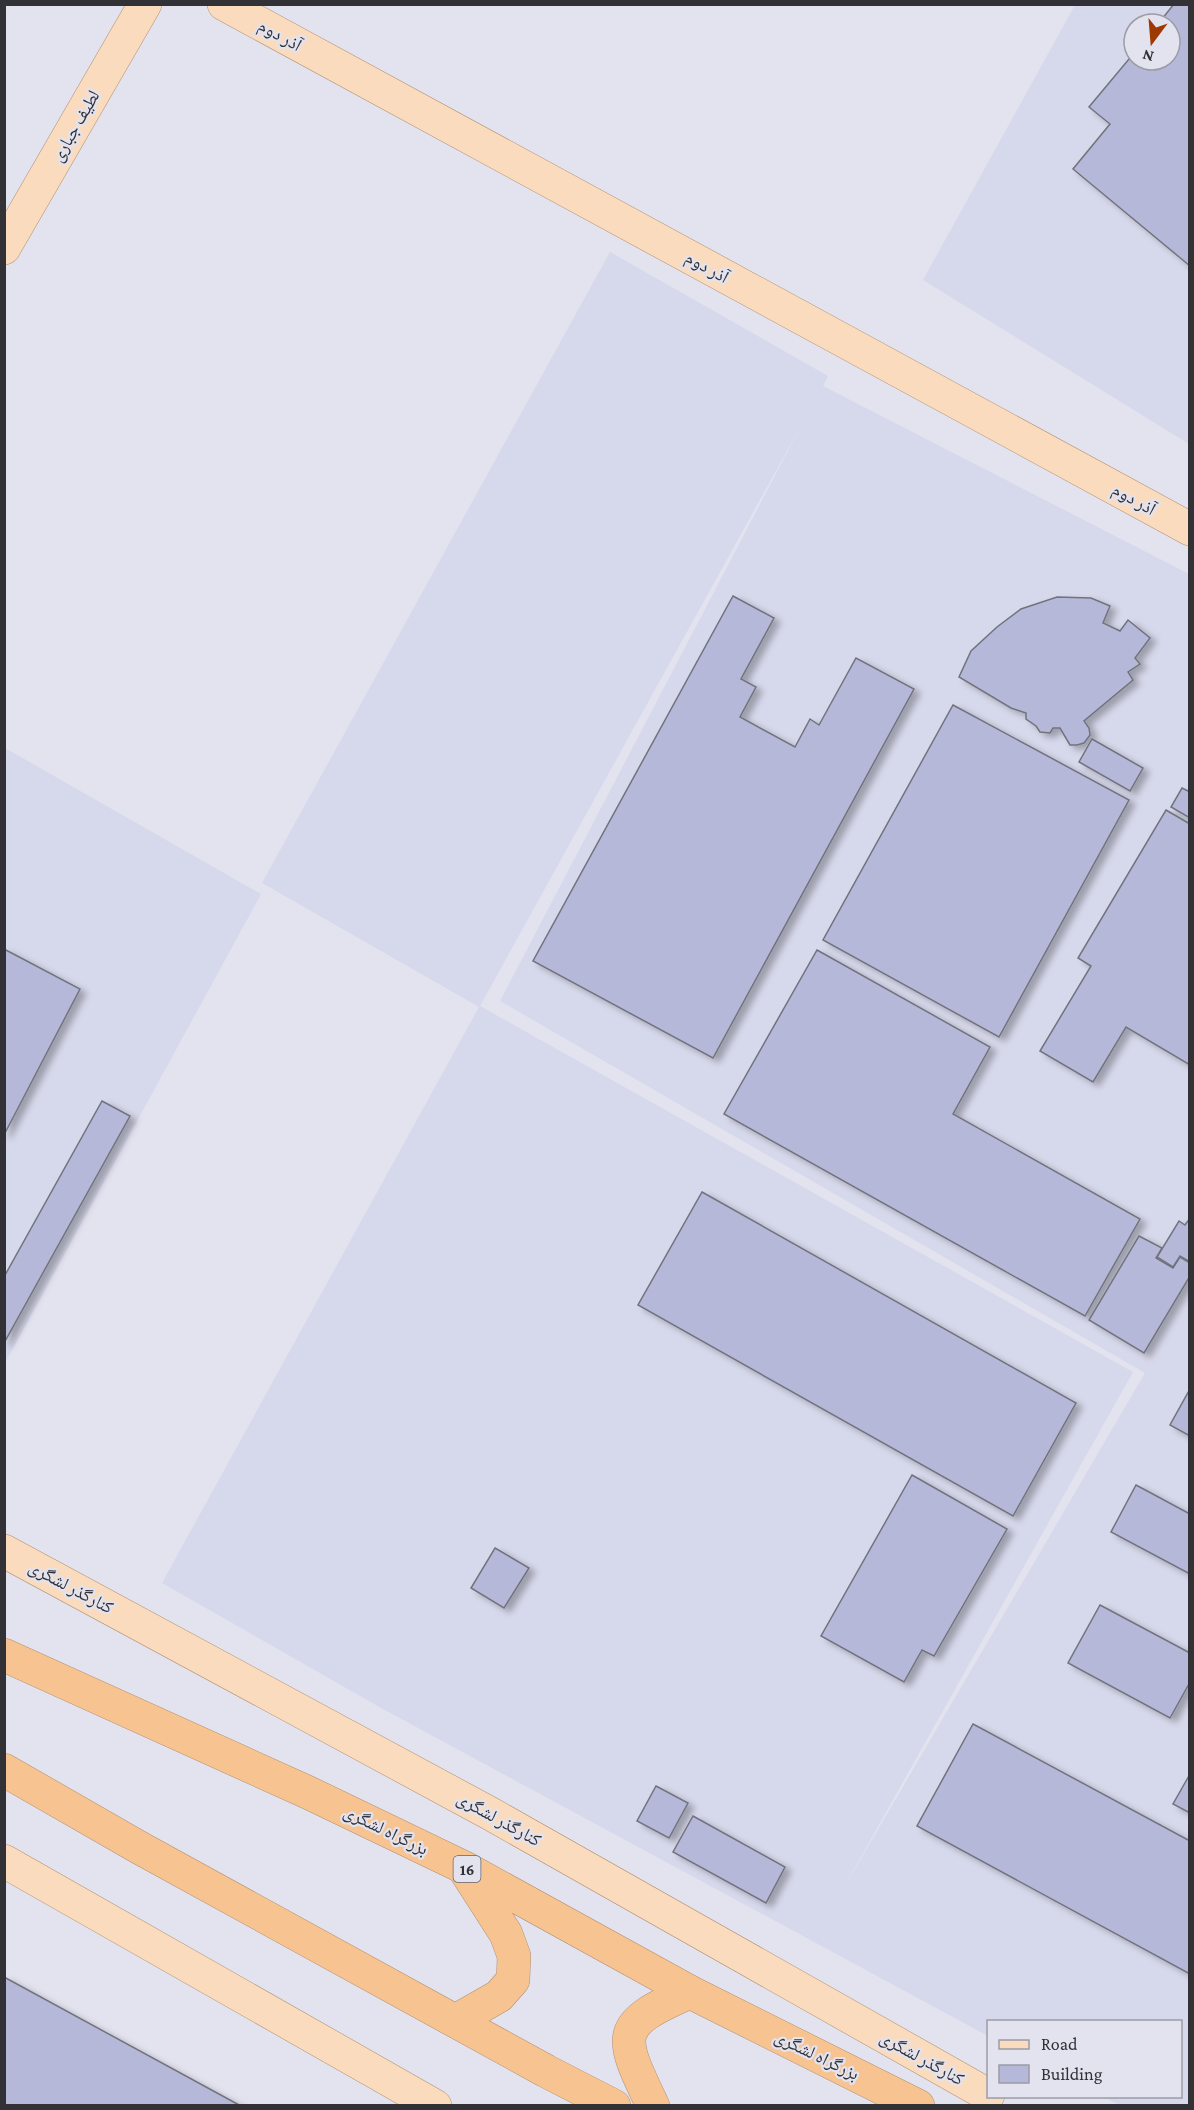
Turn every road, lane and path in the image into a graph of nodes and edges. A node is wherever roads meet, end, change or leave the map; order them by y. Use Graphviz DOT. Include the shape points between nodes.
graph roads {
  1 [pos="145,4"];
  2 [pos="224,4"];
  3 [pos="4,248"];
  4 [pos="1190,529"];
  5 [pos="4,1551"];
  6 [pos="4,1655"];
  7 [pos="4,1770"];
  8 [pos="4,1861"];
  9 [pos="463,1867"];
  10 [pos="690,1992"];
  11 [pos="457,2020"];
  12 [pos="987,2094"];
  13 [pos="993,2098"];
  14 [pos="435,2106"];
  15 [pos="614,2106"];
  16 [pos="653,2106"];
  17 [pos="918,2106"];
  18 [pos="1007,2106"];
  1 -- 3 [label="main road, لطیف جباری"];
  2 -- 4 [label="main road, آذر دوم"];
  5 -- 12 [label="main road, کنارگذر لشگری" via="490,1814"];
  6 -- 9 [label="highway, بزرگراه لشگری / 16"];
  7 -- 11 [label="highway"];
  8 -- 14 [label="main road"];
  9 -- 10 [label="highway, بزرگراه لشگری / 16"];
  9 -- 11 [label="highway" via="506,1934 514,1956 513,1980 499,1996"];
  10 -- 16 [label="highway" via="657,2006 640,2017 631,2029 627,2046"];
  10 -- 17 [label="highway, بزرگراه لشگری / 16"];
  11 -- 15 [label="highway"];
  13 -- 18 [label="main road, کنارگذر لشگری"];
}
